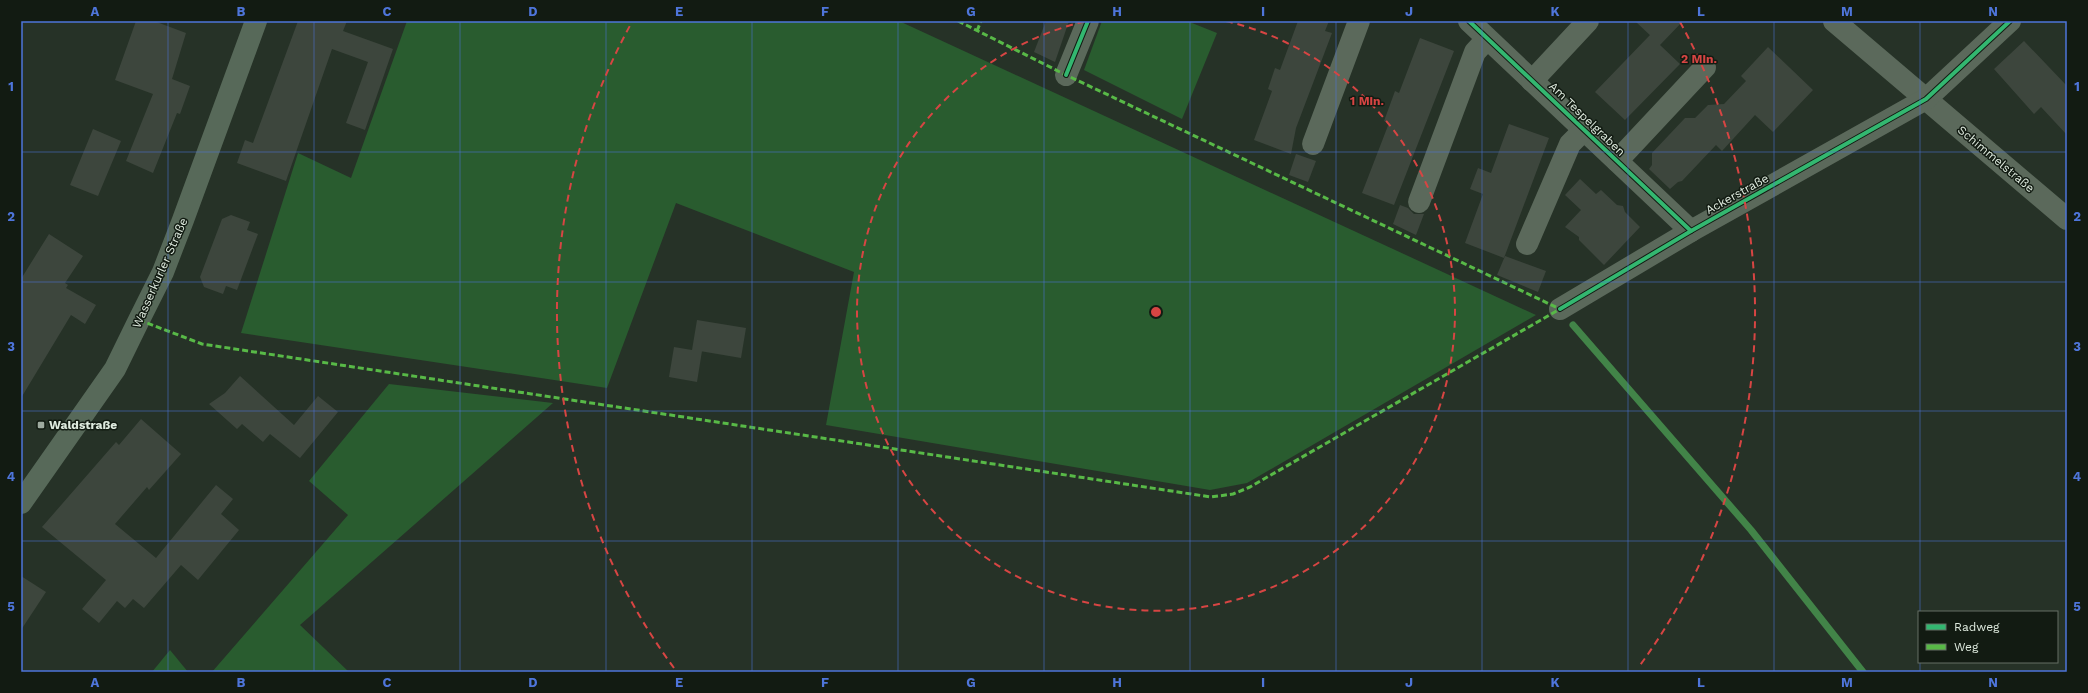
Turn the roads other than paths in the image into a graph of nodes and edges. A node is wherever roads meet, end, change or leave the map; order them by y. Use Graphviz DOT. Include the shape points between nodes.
graph roads {
  1 [pos="256,21"];
  2 [pos="1088,21"];
  3 [pos="1359,21"];
  4 [pos="1469,21"];
  5 [pos="1588,21"];
  6 [pos="1834,21"];
  7 [pos="2010,21"];
  8 [pos="1487,39"];
  9 [pos="1705,67"];
  10 [pos="1066,75"];
  11 [pos="1532,81"];
  12 [pos="1926,99"];
  13 [pos="1584,130"];
  14 [pos="1313,144"];
  15 [pos="1617,161"];
  16 [pos="1419,202"];
  17 [pos="2067,219"];
  18 [pos="1691,232"];
  19 [pos="1527,244"];
  20 [pos="1560,309"];
  21 [pos="21,503"];
  1 -- 21 [label="main road, Wasserkurler Straße" via="163,272 140,320 115,369"];
  2 -- 10 [label="street"];
  3 -- 14 [label="street"];
  4 -- 8 [label="street, Am Tespelgraben"];
  5 -- 11 [label="street"];
  6 -- 12 [label="street, Schimmelstraße"];
  7 -- 12 [label="street"];
  8 -- 11 [label="street, Am Tespelgraben"];
  8 -- 16 [label="street" via="1475,52"];
  9 -- 15 [label="street"];
  11 -- 13 [label="street, Am Tespelgraben"];
  12 -- 17 [label="street, Schimmelstraße"];
  12 -- 18 [label="street, Ackerstraße"];
  13 -- 15 [label="street, Am Tespelgraben"];
  13 -- 19 [label="street" via="1570,144"];
  15 -- 18 [label="street, Am Tespelgraben"];
  18 -- 20 [label="street, Ackerstraße"];
}
